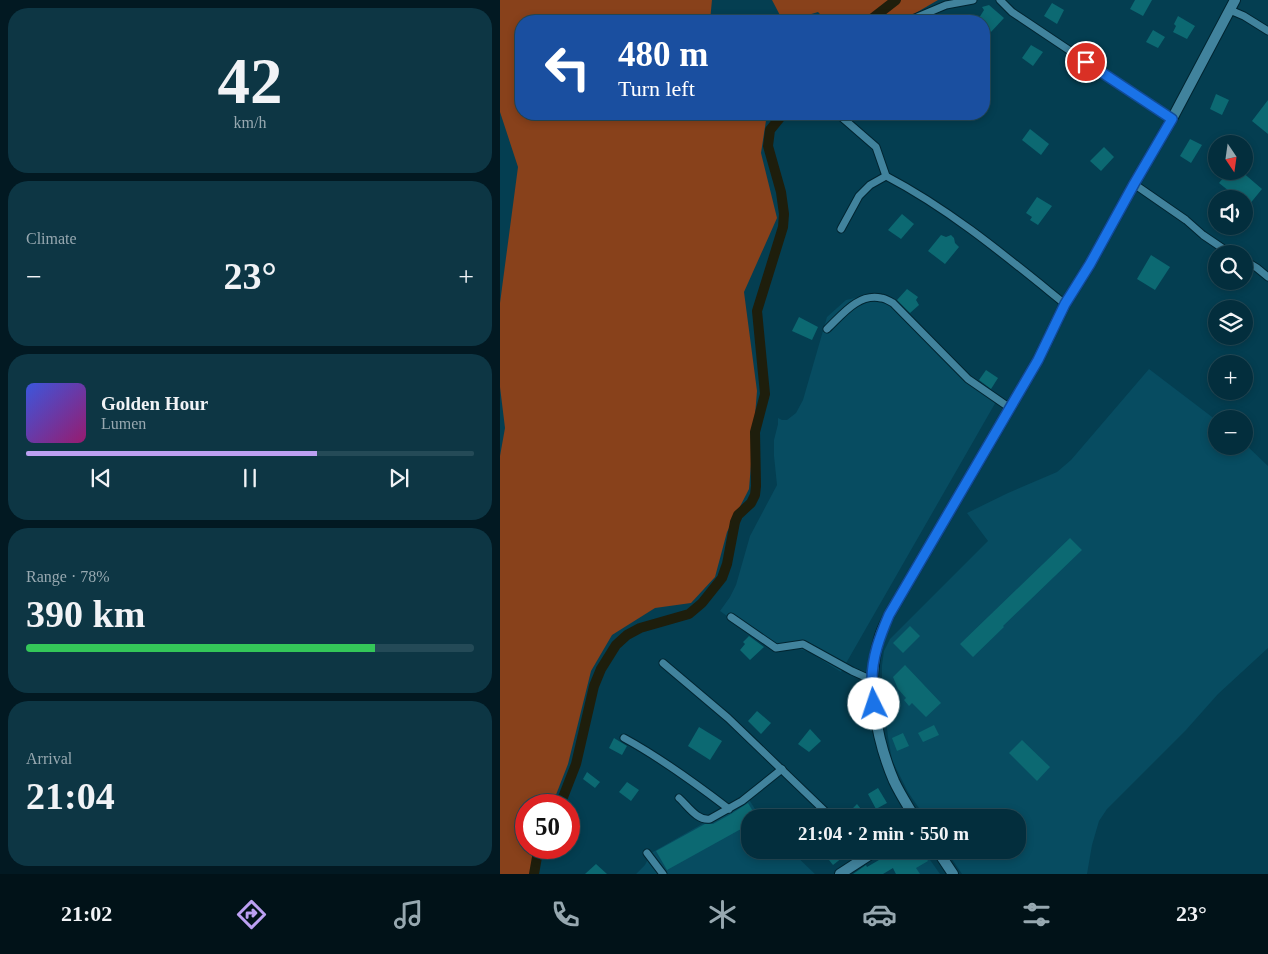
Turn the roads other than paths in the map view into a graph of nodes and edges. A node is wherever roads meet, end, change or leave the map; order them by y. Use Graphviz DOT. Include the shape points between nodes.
graph roads {
  1 [pos="973,0"];
  2 [pos="1000,0"];
  3 [pos="1235,0"];
  4 [pos="1230,10"];
  5 [pos="922,15"];
  6 [pos="1268,31"];
  7 [pos="1172,119"];
  8 [pos="845,120"];
  9 [pos="886,176"];
  10 [pos="1134,184"];
  11 [pos="841,229"];
  12 [pos="1218,245"];
  13 [pos="1253,266"];
  14 [pos="1268,277"];
  15 [pos="1065,304"];
  16 [pos="827,329"];
  17 [pos="1010,408"];
  18 [pos="731,617"];
  19 [pos="663,663"];
  20 [pos="872,680"];
  21 [pos="624,738"];
  22 [pos="782,769"];
  23 [pos="679,798"];
  24 [pos="729,809"];
  25 [pos="823,809"];
  26 [pos="910,809"];
  27 [pos="647,853"];
  28 [pos="858,859"];
  29 [pos="943,859"];
  30 [pos="846,872"];
  31 [pos="663,874"];
  32 [pos="953,874"];
  1 -- 5 [label="street" via="946,5"];
  2 -- 7 [label="street" via="1012,12"];
  3 -- 4 [label="main road"];
  4 -- 6 [label="street"];
  4 -- 7 [label="main road"];
  7 -- 10 [label="main road"];
  8 -- 9 [label="street" via="876,147"];
  9 -- 11 [label="street" via="859,196"];
  9 -- 15 [label="street" via="969,228"];
  10 -- 12 [label="street"];
  10 -- 15 [label="main road"];
  13 -- 14 [label="street"];
  15 -- 17 [label="main road"];
  16 -- 17 [label="street" via="855,302 864,298 882,298 893,303 968,379"];
  17 -- 20 [label="main road" via="889,615 880,636"];
  18 -- 20 [label="street" via="776,648 803,644"];
  19 -- 22 [label="street"];
  20 -- 26 [label="main road" via="885,758"];
  21 -- 24 [label="street" via="644,748"];
  22 -- 24 [label="street"];
  22 -- 25 [label="street"];
  23 -- 24 [label="street" via="702,819"];
  27 -- 31 [label="street"];
  28 -- 30 [label="main road"];
  29 -- 32 [label="main road"];
}
